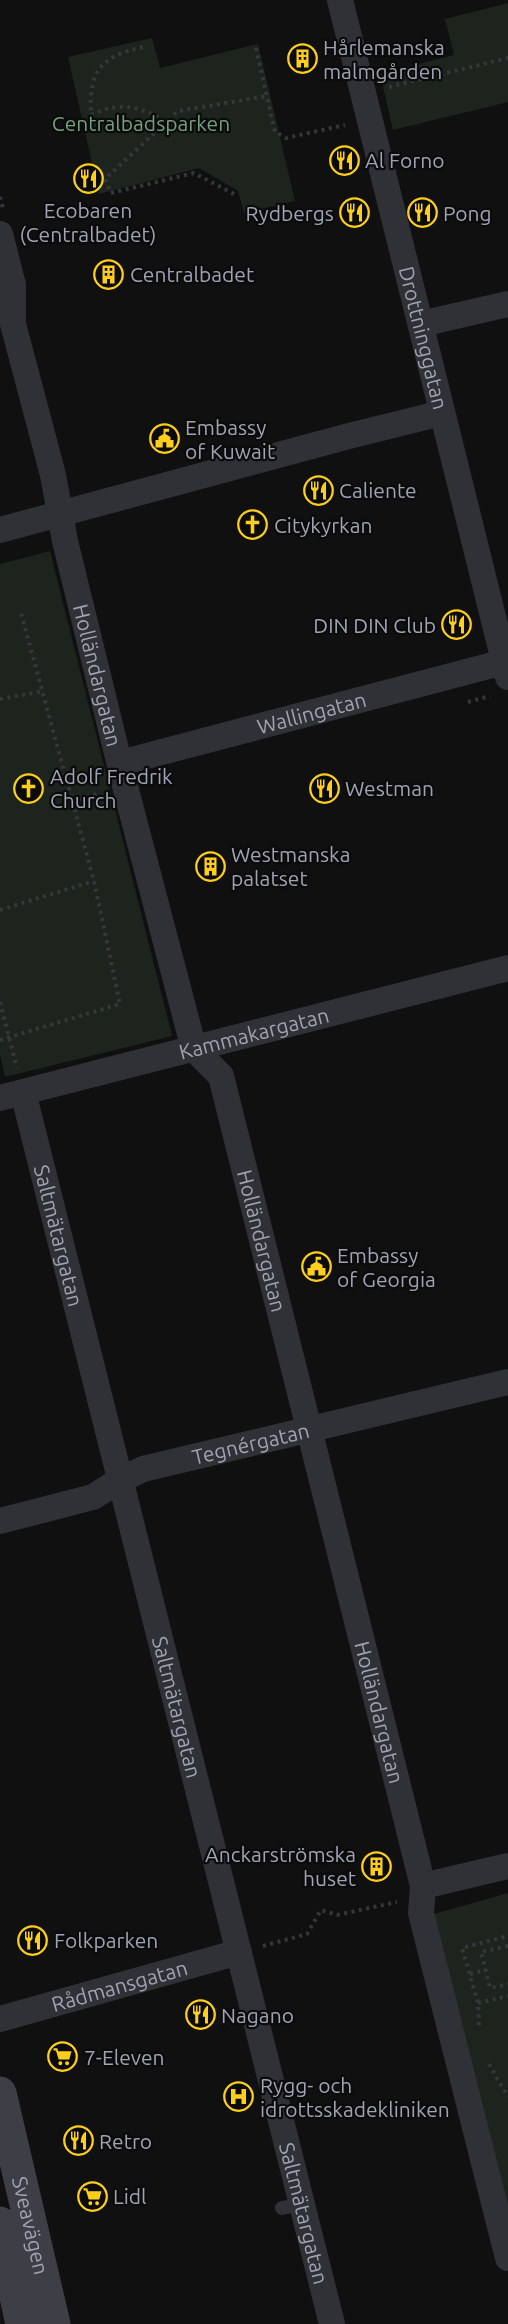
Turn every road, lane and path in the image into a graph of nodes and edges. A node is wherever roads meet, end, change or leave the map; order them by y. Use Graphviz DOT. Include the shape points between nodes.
graph roads {
  1 [pos="340,0"];
  2 [pos="143,47"];
  3 [pos="256,48"];
  4 [pos="508,58"];
  5 [pos="363,94"];
  6 [pos="267,96"];
  7 [pos="369,119"];
  8 [pos="166,122"];
  9 [pos="234,194"];
  10 [pos="0,234"];
  11 [pos="508,304"];
  12 [pos="421,324"];
  13 [pos="442,413"];
  14 [pos="61,514"];
  15 [pos="0,530"];
  16 [pos="21,613"];
  17 [pos="503,634"];
  18 [pos="506,670"];
  19 [pos="44,691"];
  20 [pos="0,699"];
  21 [pos="120,763"];
  22 [pos="110,790"];
  23 [pos="72,802"];
  24 [pos="94,881"];
  25 [pos="0,910"];
  26 [pos="508,968"];
  27 [pos="0,1002"];
  28 [pos="8,1038"];
  29 [pos="0,1040"];
  30 [pos="194,1049"];
  31 [pos="11,1095"];
  32 [pos="508,1382"];
  33 [pos="309,1430"];
  34 [pos="120,1480"];
  35 [pos="0,1521"];
  36 [pos="508,1866"];
  37 [pos="423,1886"];
  38 [pos="506,1937"];
  39 [pos="507,1946"];
  40 [pos="250,1949"];
  41 [pos="485,1970"];
  42 [pos="470,1974"];
  43 [pos="508,1984"];
  44 [pos="508,1996"];
  45 [pos="478,2002"];
  46 [pos="0,2019"];
  47 [pos="479,2024"];
  48 [pos="487,2061"];
  49 [pos="0,2093"];
  50 [pos="508,2097"];
  51 [pos="0,2223"];
  52 [pos="508,2258"];
  53 [pos="22,2324"];
  54 [pos="54,2324"];
  55 [pos="332,2324"];
  1 -- 5 [label="street, Drottninggatan"];
  2 -- 8 [label="path" via="117,54 101,66 93,82 91,115 125,107 149,111"];
  3 -- 6 [label="path"];
  4 -- 5 [label="path"];
  5 -- 7 [label="street, Drottninggatan"];
  6 -- 7 [label="path" via="275,132 286,138"];
  6 -- 8 [label="path" via="178,111"];
  7 -- 12 [label="street, Drottninggatan"];
  8 -- 9 [label="path" via="105,179 111,193 194,173"];
  10 -- 14 [label="street, Holländargatan" via="13,285 13,324"];
  11 -- 12 [label="street"];
  12 -- 13 [label="street, Drottninggatan"];
  13 -- 14 [label="street"];
  13 -- 17 [label="street, Drottninggatan"];
  14 -- 15 [label="street"];
  14 -- 21 [label="street, Holländargatan"];
  16 -- 19 [label="path"];
  17 -- 18 [label="street, Drottninggatan"];
  18 -- 21 [label="street, Wallingatan" via="450,677"];
  19 -- 20 [label="path"];
  19 -- 23 [label="path"];
  21 -- 30 [label="street, Holländargatan"];
  22 -- 23 [label="path"];
  23 -- 24 [label="path"];
  24 -- 25 [label="path"];
  24 -- 28 [label="path" via="120,1004"];
  26 -- 30 [label="street, Kammakargatan"];
  27 -- 28 [label="path"];
  28 -- 29 [label="path"];
  28 -- 31 [label="path"];
  30 -- 31 [label="street, Kammakargatan"];
  30 -- 33 [label="street, Holländargatan" via="221,1076"];
  31 -- 34 [label="street, Saltmätargatan"];
  32 -- 33 [label="street, Tegnérgatan"];
  33 -- 34 [label="street, Tegnérgatan" via="143,1469"];
  33 -- 37 [label="street, Holländargatan"];
  34 -- 35 [label="street, Tegnérgatan" via="93,1497"];
  34 -- 40 [label="street, Saltmätargatan"];
  36 -- 37 [label="street"];
  37 -- 40 [label="path" via="405,1900 337,1915 321,1910 307,1934"];
  37 -- 52 [label="street, Holländargatan" via="421,1913"];
  38 -- 39 [label="path"];
  38 -- 42 [label="path" via="462,1948"];
  39 -- 41 [label="path" via="481,1952"];
  40 -- 46 [label="street, Rådmansgatan"];
  40 -- 55 [label="street, Saltmätargatan" via="292,2206"];
  41 -- 42 [label="path"];
  41 -- 43 [label="path" via="490,1988"];
  42 -- 45 [label="path"];
  44 -- 45 [label="path"];
  45 -- 47 [label="path"];
  48 -- 50 [label="path"];
  49 -- 54 [label="main road, Sveavägen"];
  51 -- 53 [label="main road, Sveavägen"];
}
